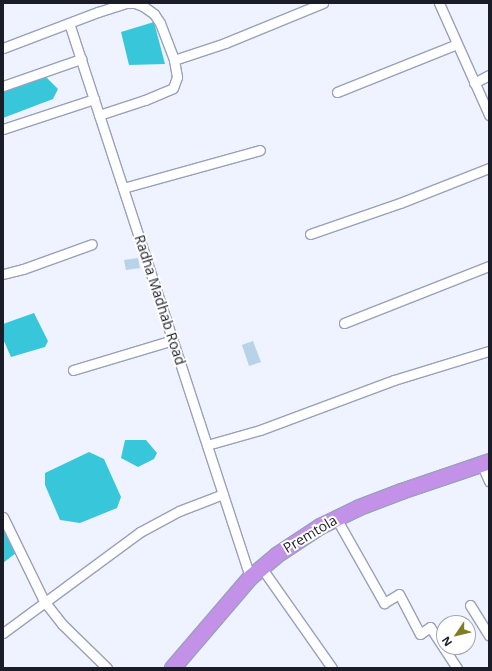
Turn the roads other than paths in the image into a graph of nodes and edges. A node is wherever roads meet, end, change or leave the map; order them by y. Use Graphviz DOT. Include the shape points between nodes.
graph roads {
  1 [pos="323,3"];
  2 [pos="439,3"];
  3 [pos="97,7"];
  4 [pos="69,23"];
  5 [pos="457,44"];
  6 [pos="3,48"];
  7 [pos="81,59"];
  8 [pos="174,60"];
  9 [pos="489,75"];
  10 [pos="474,83"];
  11 [pos="3,86"];
  12 [pos="337,92"];
  13 [pos="94,99"];
  14 [pos="99,115"];
  15 [pos="489,115"];
  16 [pos="3,129"];
  17 [pos="260,150"];
  18 [pos="489,168"];
  19 [pos="123,188"];
  20 [pos="310,234"];
  21 [pos="92,244"];
  22 [pos="489,266"];
  23 [pos="3,274"];
  24 [pos="344,323"];
  25 [pos="173,340"];
  26 [pos="489,351"];
  27 [pos="73,370"];
  28 [pos="207,445"];
  29 [pos="485,462"];
  30 [pos="489,481"];
  31 [pos="223,494"];
  32 [pos="3,517"];
  33 [pos="336,518"];
  34 [pos="255,572"];
  35 [pos="44,601"];
  36 [pos="470,605"];
  37 [pos="3,633"];
  38 [pos="489,635"];
  39 [pos="107,668"];
  40 [pos="172,668"];
  41 [pos="332,668"];
  42 [pos="457,668"];
  1 -- 8 [label="street" via="225,44"];
  2 -- 5 [label="street"];
  3 -- 4 [label="street"];
  3 -- 8 [label="street" via="125,3 143,6 154,14 160,23"];
  4 -- 6 [label="street"];
  4 -- 7 [label="street, Radha Madhab Road"];
  5 -- 10 [label="street"];
  5 -- 12 [label="street"];
  7 -- 11 [label="street"];
  7 -- 13 [label="street, Radha Madhab Road"];
  8 -- 14 [label="street" via="177,77 173,88"];
  9 -- 10 [label="street"];
  10 -- 15 [label="street"];
  13 -- 14 [label="street, Radha Madhab Road"];
  13 -- 16 [label="street"];
  14 -- 19 [label="street, Radha Madhab Road"];
  17 -- 19 [label="street"];
  18 -- 20 [label="street" via="400,203"];
  19 -- 25 [label="street, Radha Madhab Road"];
  21 -- 23 [label="street"];
  22 -- 24 [label="street"];
  25 -- 27 [label="street"];
  25 -- 28 [label="street, Radha Madhab Road"];
  26 -- 28 [label="street" via="394,380 260,430"];
  28 -- 31 [label="street, Radha Madhab Road"];
  29 -- 30 [label="street"];
  29 -- 33 [label="highway, Premtola" via="402,491"];
  31 -- 34 [label="street, Radha Madhab Road"];
  31 -- 35 [label="street" via="179,511 140,532"];
  32 -- 35 [label="street"];
  33 -- 34 [label="highway, Premtola" via="309,532"];
  33 -- 42 [label="street" via="384,604 399,594 420,634 430,627"];
  34 -- 40 [label="highway, Premtola"];
  34 -- 41 [label="street, Radha Madhab Road"];
  35 -- 37 [label="street"];
  35 -- 39 [label="street" via="62,624"];
  36 -- 38 [label="street"];
}
